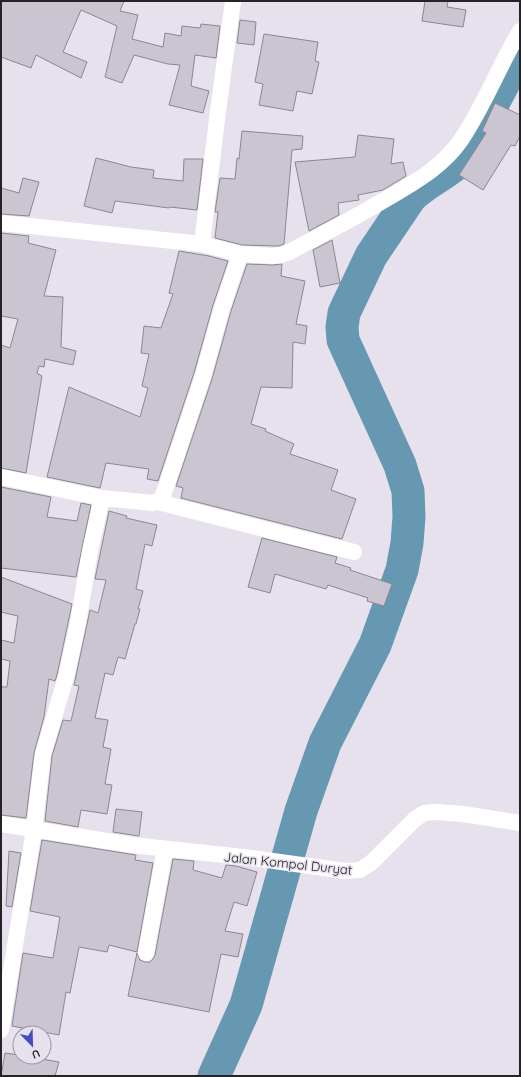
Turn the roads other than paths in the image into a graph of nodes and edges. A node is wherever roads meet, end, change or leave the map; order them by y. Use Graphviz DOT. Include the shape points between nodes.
graph roads {
  1 [pos="233,1"];
  2 [pos="520,31"];
  3 [pos="1,223"];
  4 [pos="202,244"];
  5 [pos="240,254"];
  6 [pos="1,476"];
  7 [pos="102,498"];
  8 [pos="158,502"];
  9 [pos="354,552"];
  10 [pos="520,823"];
  11 [pos="1,824"];
  12 [pos="34,830"];
  13 [pos="165,849"];
  14 [pos="146,953"];
  15 [pos="1,1030"];
  1 -- 4 [label="street"];
  2 -- 5 [label="street" via="460,141 441,163 364,213 289,252 273,256"];
  3 -- 4 [label="street"];
  4 -- 5 [label="street"];
  5 -- 8 [label="street" via="165,493"];
  6 -- 7 [label="street"];
  7 -- 8 [label="street"];
  7 -- 12 [label="street" via="66,677 43,754"];
  8 -- 9 [label="street"];
  10 -- 13 [label="street, Jalan Kompol Duryat" via="463,814 424,813 372,864 360,870 345,871"];
  11 -- 12 [label="street, Jalan Kompol Duryat"];
  12 -- 13 [label="street, Jalan Kompol Duryat"];
  12 -- 15 [label="street"];
  13 -- 14 [label="street"];
}
